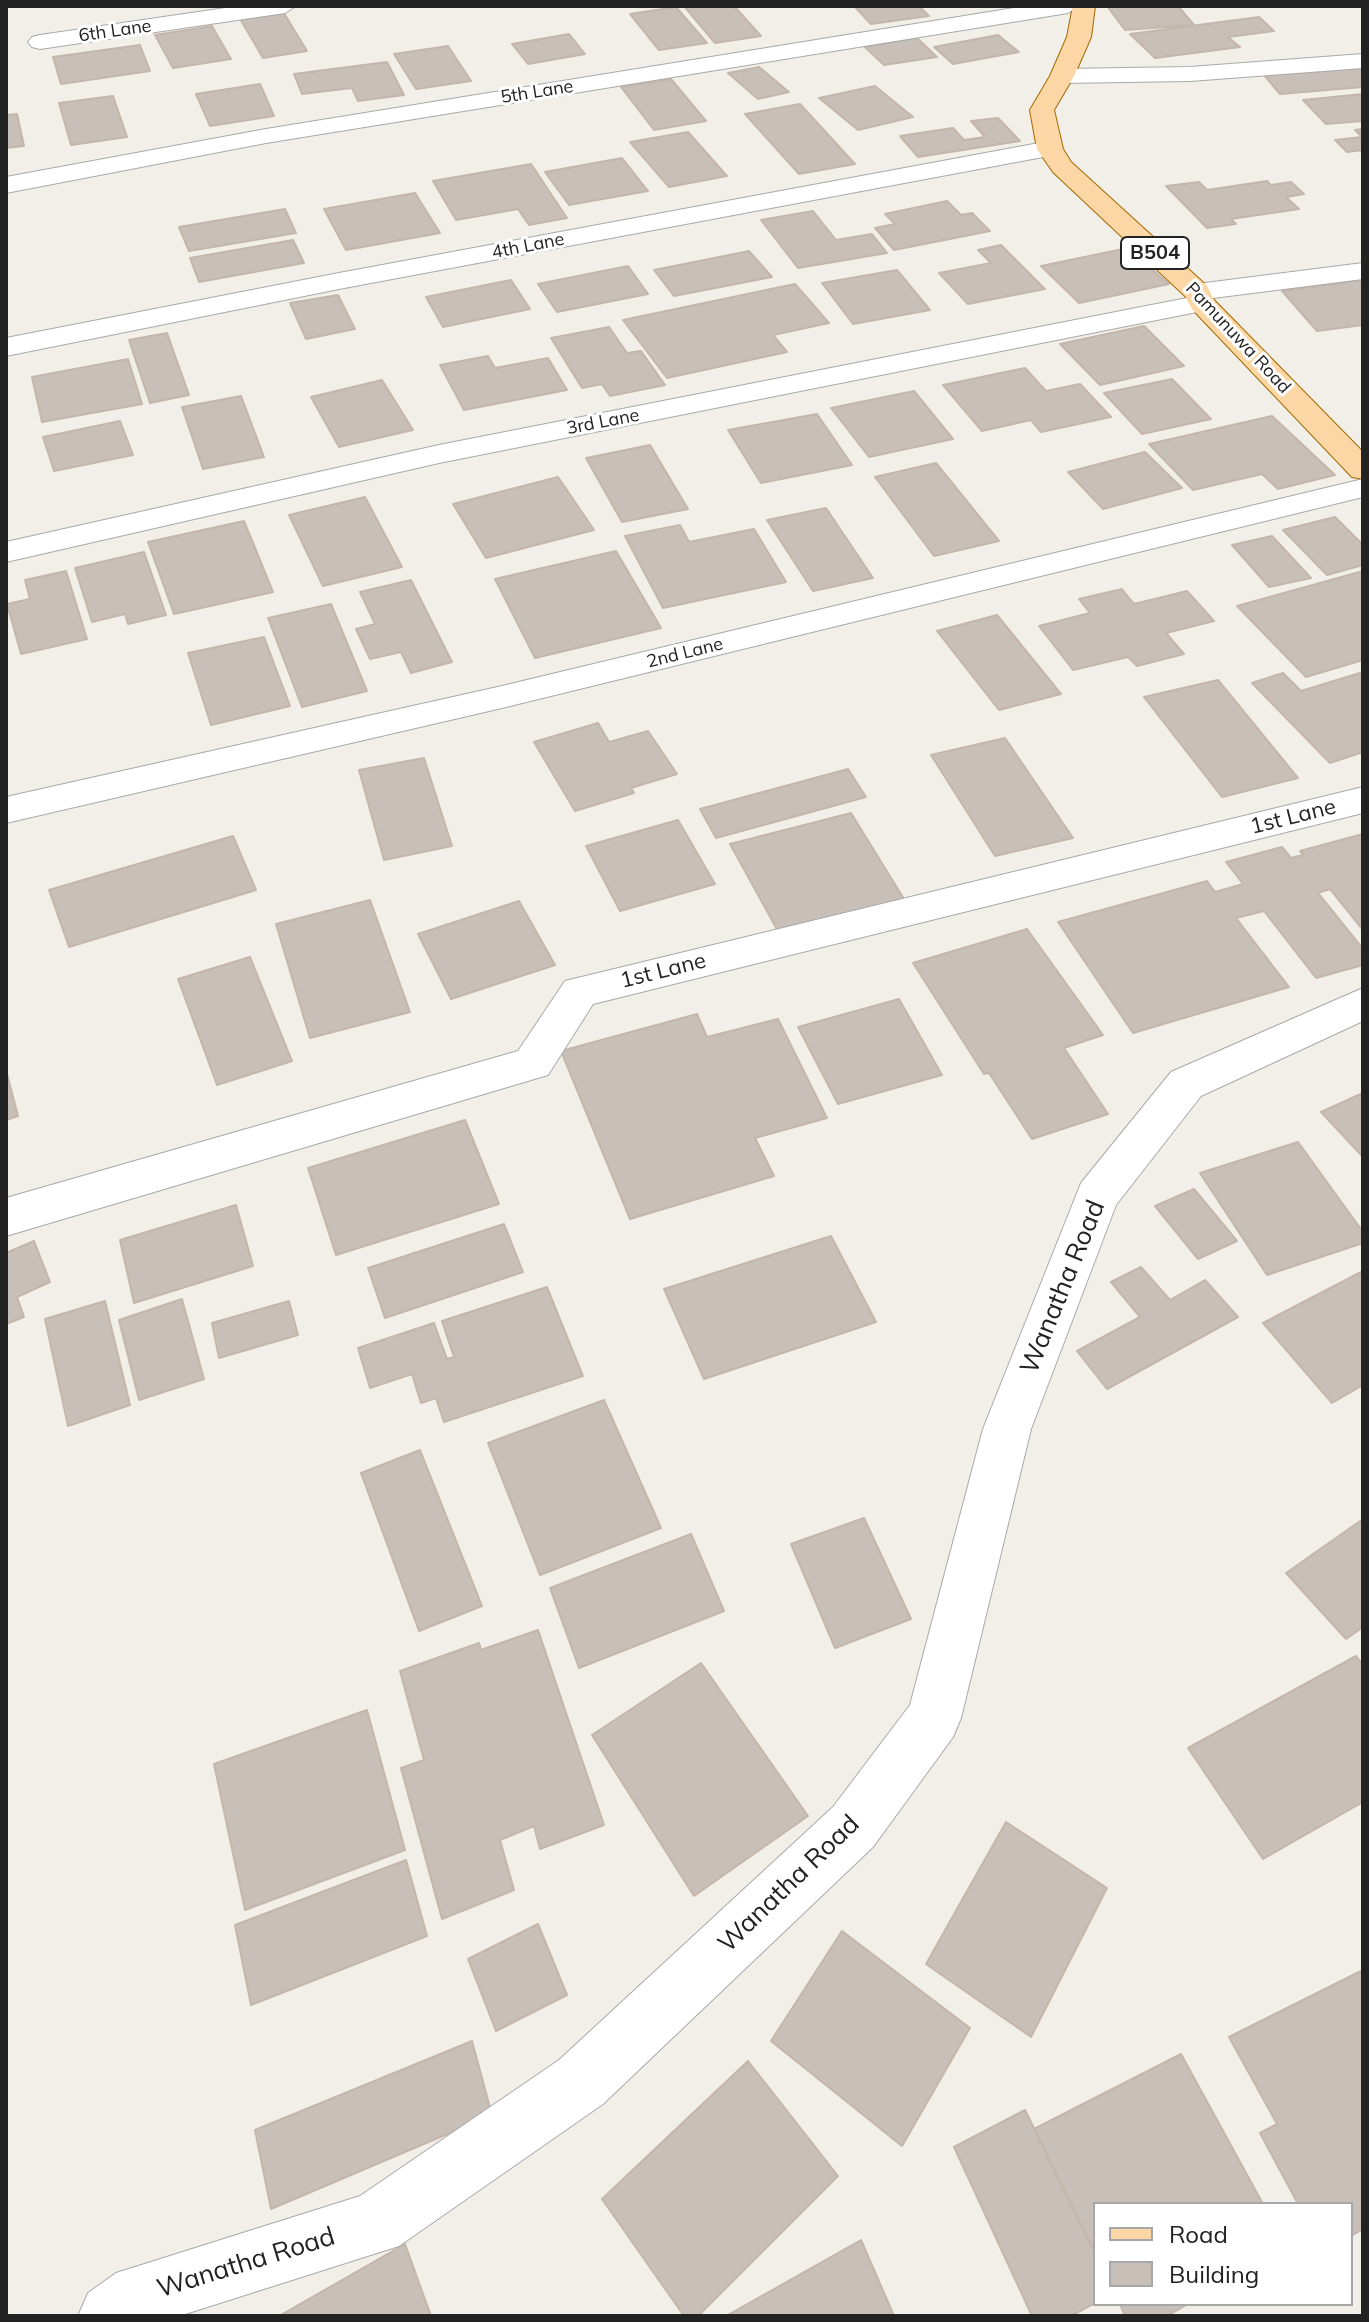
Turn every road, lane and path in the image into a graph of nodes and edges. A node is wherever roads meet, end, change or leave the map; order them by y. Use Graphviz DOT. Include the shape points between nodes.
graph roads {
  1 [pos="285,6"];
  2 [pos="1068,6"];
  3 [pos="1084,6"];
  4 [pos="40,42"];
  5 [pos="1363,61"];
  6 [pos="1062,76"];
  7 [pos="1050,149"];
  8 [pos="6,185"];
  9 [pos="1363,271"];
  10 [pos="1200,298"];
  11 [pos="6,347"];
  12 [pos="1363,470"];
  13 [pos="1363,488"];
  14 [pos="6,552"];
  15 [pos="1363,800"];
  16 [pos="6,810"];
  17 [pos="1363,1003"];
  18 [pos="6,1217"];
  19 [pos="111,2316"];
  1 -- 4 [label="street, 6th Lane"];
  2 -- 8 [label="street, 5th Lane" via="281,134"];
  3 -- 6 [label="main road, Pamunuwa Road / B504" via="1079,37"];
  5 -- 6 [label="street" via="1190,74"];
  6 -- 7 [label="main road, Pamunuwa Road / B504" via="1042,110"];
  7 -- 10 [label="main road, Pamunuwa Road / B504" via="1062,167"];
  7 -- 11 [label="street, 4th Lane"];
  9 -- 10 [label="street, 3rd Lane"];
  10 -- 12 [label="main road, Pamunuwa Road / B504"];
  10 -- 14 [label="street, 3rd Lane" via="439,454"];
  13 -- 16 [label="street, 2nd Lane" via="502,697"];
  15 -- 18 [label="street, 1st Lane" via="579,992 533,1063"];
  17 -- 19 [label="street, Wanatha Road" via="1186,1084 1097,1196 1007,1429 934,1718 853,1827 581,2082 376,2223 139,2296"];
}
